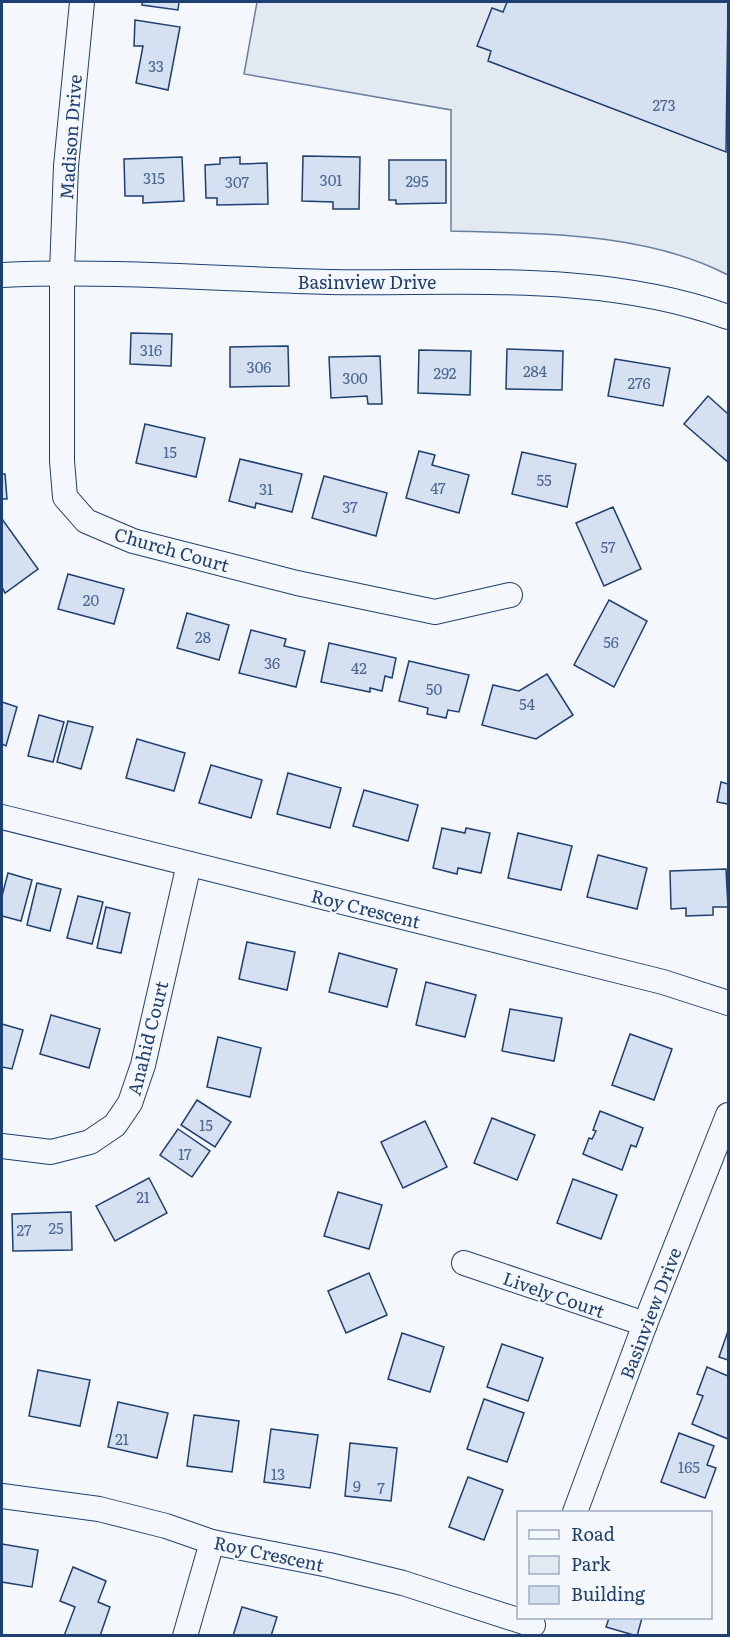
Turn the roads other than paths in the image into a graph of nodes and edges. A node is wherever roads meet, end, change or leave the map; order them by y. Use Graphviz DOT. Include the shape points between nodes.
graph roads {
  1 [pos="82,2"];
  2 [pos="62,272"];
  3 [pos="2,275"];
  4 [pos="729,317"];
  5 [pos="510,595"];
  6 [pos="2,817"];
  7 [pos="189,864"];
  8 [pos="729,1003"];
  9 [pos="729,1115"];
  10 [pos="2,1146"];
  11 [pos="464,1263"];
  12 [pos="645,1324"];
  13 [pos="2,1496"];
  14 [pos="575,1511"];
  15 [pos="212,1542"];
  16 [pos="533,1626"];
  17 [pos="185,1635"];
  1 -- 2 [label="street, Madison Drive" via="66,166"];
  2 -- 3 [label="street, Basinview Drive"];
  2 -- 4 [label="street, Basinview Drive" via="192,279 461,281 568,287 687,302"];
  2 -- 5 [label="street, Church Court" via="65,497 86,521 133,541 297,583 435,612"];
  6 -- 7 [label="street, Roy Crescent"];
  7 -- 8 [label="street, Roy Crescent" via="663,982"];
  7 -- 10 [label="street, Anahid Court" via="143,1065 130,1103 115,1125 90,1142 51,1152"];
  9 -- 12 [label="street, Basinview Drive"];
  11 -- 12 [label="street, Lively Court"];
  12 -- 14 [label="street, Basinview Drive"];
  13 -- 15 [label="street, Roy Crescent" via="99,1509"];
  15 -- 16 [label="street, Roy Crescent" via="403,1583"];
  15 -- 17 [label="street"];
}
